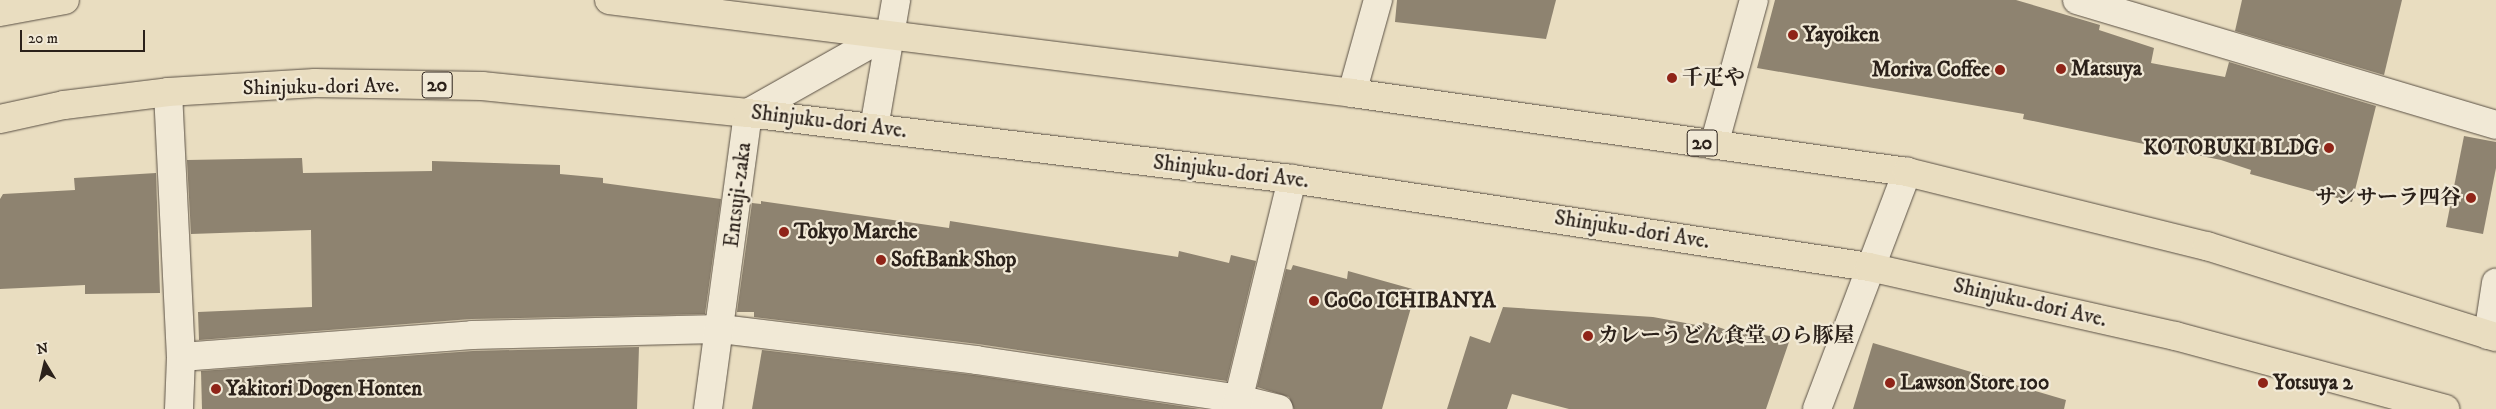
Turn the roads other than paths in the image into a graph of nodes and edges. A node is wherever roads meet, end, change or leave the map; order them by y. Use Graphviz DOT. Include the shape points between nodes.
graph roads {
  1 [pos="65,0"];
  2 [pos="609,0"];
  3 [pos="896,0"];
  4 [pos="1378,0"];
  5 [pos="1754,0"];
  6 [pos="2076,0"];
  7 [pos="31,2"];
  8 [pos="0,12"];
  9 [pos="890,33"];
  10 [pos="168,92"];
  11 [pos="1352,93"];
  12 [pos="748,112"];
  13 [pos="0,119"];
  14 [pos="2496,125"];
  15 [pos="874,128"];
  16 [pos="1714,144"];
  17 [pos="1907,172"];
  18 [pos="1292,179"];
  19 [pos="1869,267"];
  20 [pos="2496,283"];
  21 [pos="721,329"];
  22 [pos="2492,336"];
  23 [pos="181,357"];
  24 [pos="1237,404"];
  25 [pos="179,409"];
  26 [pos="708,409"];
  27 [pos="1279,409"];
  28 [pos="1817,409"];
  29 [pos="2445,409"];
  1 -- 7 [label="highway"];
  2 -- 9 [label="highway, 20"];
  3 -- 9 [label="street"];
  4 -- 11 [label="street"];
  5 -- 16 [label="street"];
  6 -- 14 [label="street"];
  7 -- 8 [label="highway"];
  9 -- 11 [label="highway, 20"];
  9 -- 12 [label="street, Entsuji-zaka"];
  9 -- 15 [label="street"];
  10 -- 12 [label="highway, Shinjuku-dori Ave. / 20" via="315,83 482,86"];
  10 -- 13 [label="highway, Shinjuku-dori Ave. / 20" via="64,105"];
  10 -- 23 [label="street"];
  11 -- 16 [label="highway, 20"];
  12 -- 15 [label="highway, Shinjuku-dori Ave. / 20"];
  12 -- 21 [label="street, Entsuji-zaka"];
  15 -- 18 [label="highway, Shinjuku-dori Ave. / 20"];
  16 -- 17 [label="highway, 20"];
  17 -- 19 [label="street"];
  17 -- 22 [label="highway, 20" via="2207,246"];
  18 -- 19 [label="highway, Shinjuku-dori Ave. / 20"];
  18 -- 24 [label="street"];
  19 -- 28 [label="street"];
  19 -- 29 [label="highway, Shinjuku-dori Ave. / 20" via="2175,336"];
  20 -- 22 [label="street"];
  21 -- 23 [label="street" via="472,335"];
  21 -- 24 [label="street" via="976,360"];
  21 -- 26 [label="street, Entsuji-zaka"];
  23 -- 25 [label="street"];
  24 -- 27 [label="street"];
}
